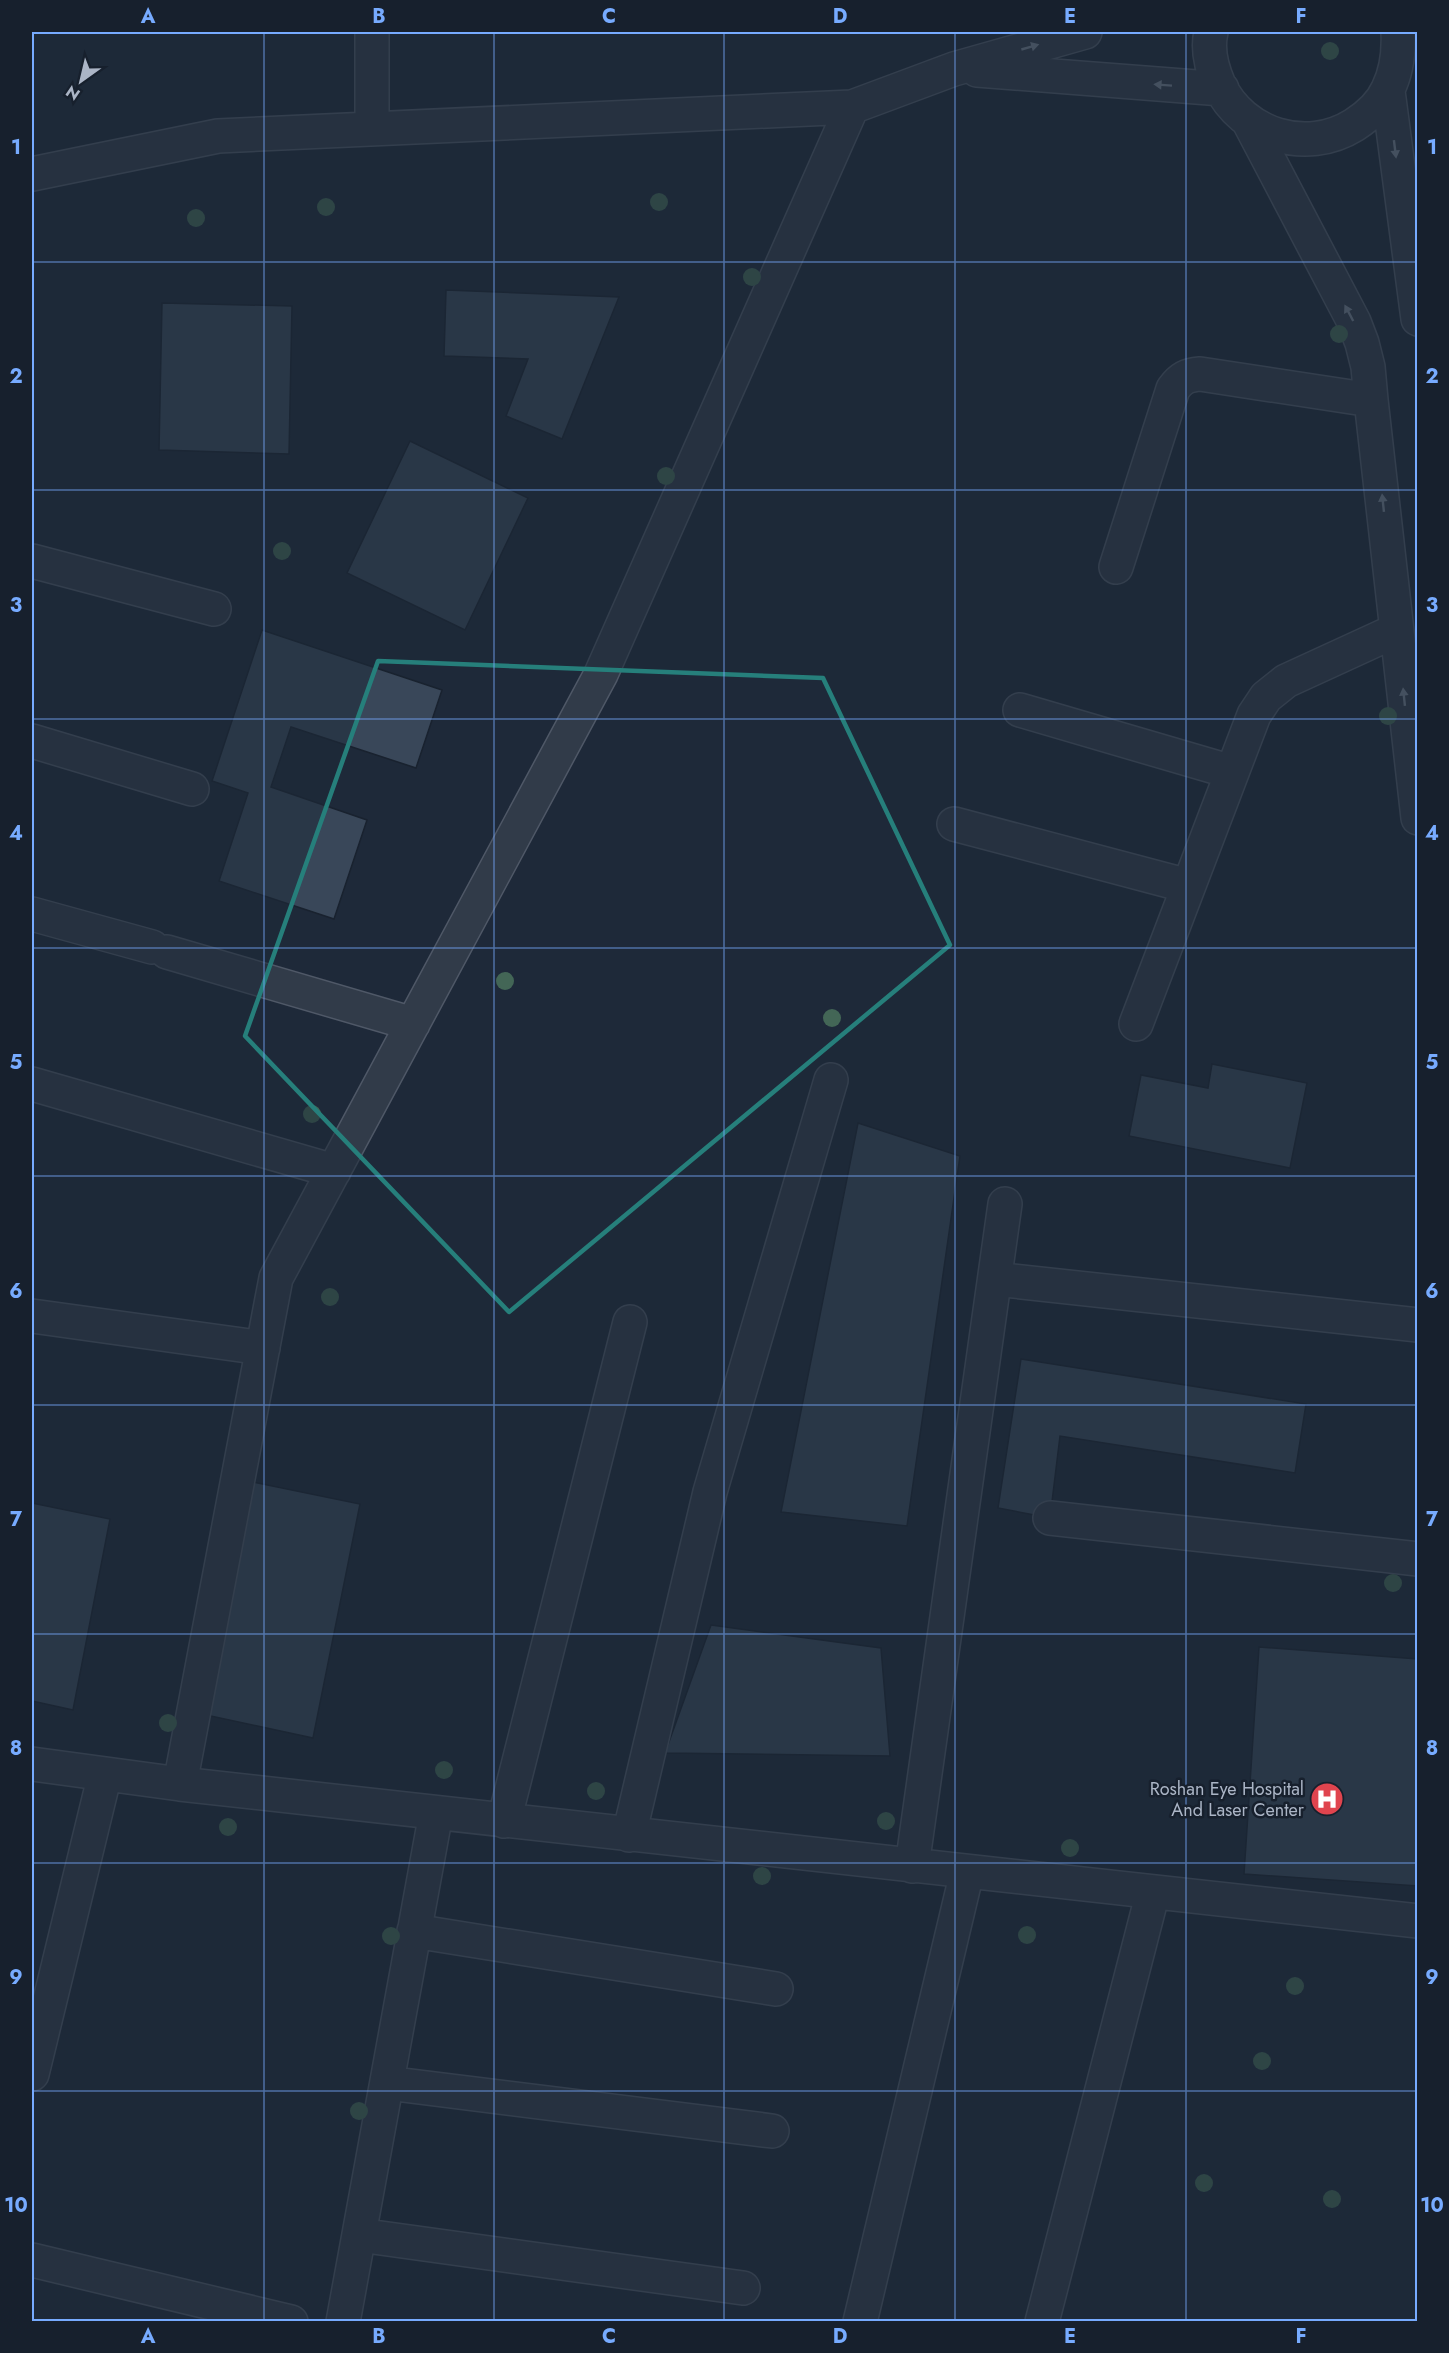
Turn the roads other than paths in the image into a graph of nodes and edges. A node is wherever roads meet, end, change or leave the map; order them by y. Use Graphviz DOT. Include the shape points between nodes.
graph roads {
  1 [pos="372,32"];
  2 [pos="1085,32"];
  3 [pos="1211,32"];
  4 [pos="1398,32"];
  5 [pos="988,45"];
  6 [pos="954,69"];
  7 [pos="1222,89"];
  8 [pos="1388,91"];
  9 [pos="852,107"];
  10 [pos="1249,122"];
  11 [pos="372,129"];
  12 [pos="32,174"];
  13 [pos="1415,284"];
  14 [pos="1418,319"];
  15 [pos="1371,400"];
  16 [pos="32,561"];
  17 [pos="1116,567"];
  18 [pos="214,609"];
  19 [pos="1397,630"];
  20 [pos="1020,710"];
  21 [pos="32,741"];
  22 [pos="1232,772"];
  23 [pos="192,789"];
  24 [pos="1418,818"];
  25 [pos="954,824"];
  26 [pos="1188,886"];
  27 [pos="32,914"];
  28 [pos="413,1024"];
  29 [pos="1136,1024"];
  30 [pos="831,1080"];
  31 [pos="32,1084"];
  32 [pos="334,1171"];
  33 [pos="1005,1204"];
  34 [pos="995,1279"];
  35 [pos="32,1316"];
  36 [pos="630,1322"];
  37 [pos="1418,1325"];
  38 [pos="263,1348"];
  39 [pos="1050,1518"];
  40 [pos="1418,1559"];
  41 [pos="32,1764"];
  42 [pos="105,1774"];
  43 [pos="180,1784"];
  44 [pos="436,1813"];
  45 [pos="504,1821"];
  46 [pos="629,1835"];
  47 [pos="912,1866"];
  48 [pos="968,1872"];
  49 [pos="1153,1892"];
  50 [pos="1418,1921"];
  51 [pos="414,1931"];
  52 [pos="776,1989"];
  53 [pos="32,2074"];
  54 [pos="387,2083"];
  55 [pos="772,2131"];
  56 [pos="359,2235"];
  57 [pos="32,2260"];
  58 [pos="743,2288"];
  59 [pos="291,2322"];
  60 [pos="344,2322"];
  61 [pos="860,2322"];
  62 [pos="1042,2322"];
  1 -- 11 [label="street"];
  5 -- 2 [label="street, one-way"];
  3 -- 7 [label="street" via="1212,70"];
  4 -- 8 [label="street" via="1398,62"];
  5 -- 6 [label="street"];
  7 -- 6 [label="street, one-way"];
  6 -- 9 [label="street"];
  7 -- 10 [label="street" via="1226,99"];
  8 -- 10 [label="street" via="1369,116 1350,128 1310,140 1278,136"];
  8 -- 13 [label="street, one-way"];
  9 -- 11 [label="street"];
  9 -- 28 [label="street" via="601,674"];
  15 -- 10 [label="street, one-way" via="1368,368 1354,322"];
  11 -- 12 [label="street" via="218,136"];
  13 -- 14 [label="street"];
  15 -- 17 [label="street" via="1200,374 1180,380 1173,388"];
  19 -- 15 [label="street, one-way"];
  16 -- 18 [label="street"];
  19 -- 22 [label="street" via="1286,681 1266,697 1254,715"];
  24 -- 19 [label="street, one-way"];
  20 -- 22 [label="street"];
  21 -- 23 [label="street"];
  22 -- 26 [label="street"];
  25 -- 26 [label="street"];
  26 -- 29 [label="street"];
  27 -- 28 [label="street"];
  28 -- 32 [label="street"];
  30 -- 46 [label="street" via="710,1492"];
  31 -- 32 [label="street"];
  32 -- 38 [label="street" via="276,1278"];
  33 -- 34 [label="street"];
  34 -- 37 [label="street"];
  34 -- 47 [label="street"];
  35 -- 38 [label="street"];
  36 -- 45 [label="street"];
  38 -- 43 [label="street"];
  39 -- 40 [label="street"];
  41 -- 42 [label="street"];
  42 -- 43 [label="street"];
  42 -- 53 [label="street"];
  43 -- 44 [label="street"];
  44 -- 45 [label="street"];
  44 -- 51 [label="street"];
  45 -- 46 [label="street"];
  46 -- 47 [label="street"];
  47 -- 48 [label="street"];
  48 -- 49 [label="street"];
  48 -- 61 [label="street"];
  49 -- 50 [label="street"];
  49 -- 62 [label="street"];
  51 -- 52 [label="street"];
  51 -- 54 [label="street"];
  54 -- 55 [label="street"];
  54 -- 56 [label="street"];
  56 -- 58 [label="street"];
  56 -- 60 [label="street"];
  57 -- 59 [label="street"];
}
